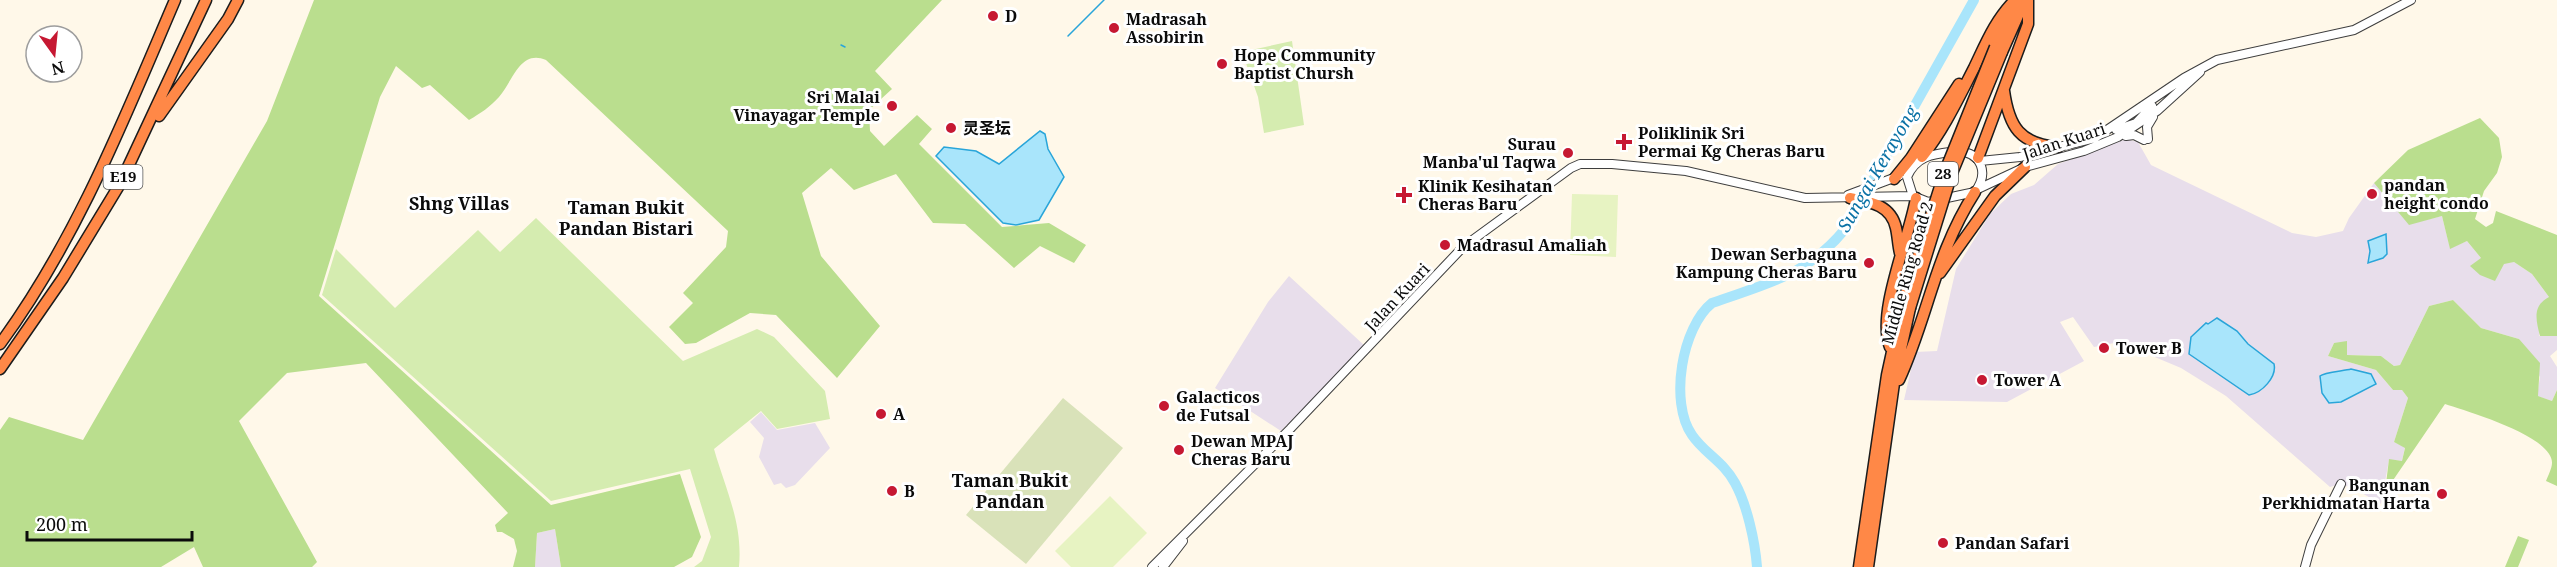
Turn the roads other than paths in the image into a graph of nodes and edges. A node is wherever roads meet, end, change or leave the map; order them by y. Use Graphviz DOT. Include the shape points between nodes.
graph roads {
  1 [pos="176,0"];
  2 [pos="206,0"];
  3 [pos="238,0"];
  4 [pos="2015,0"];
  5 [pos="2026,0"];
  6 [pos="2410,0"];
  7 [pos="1999,49"];
  8 [pos="1978,60"];
  9 [pos="2208,64"];
  10 [pos="2004,91"];
  11 [pos="2163,94"];
  12 [pos="2157,111"];
  13 [pos="2137,125"];
  14 [pos="144,136"];
  15 [pos="2118,137"];
  16 [pos="2095,138"];
  17 [pos="2058,147"];
  18 [pos="1922,157"];
  19 [pos="1979,160"];
  20 [pos="2025,167"];
  21 [pos="1910,170"];
  22 [pos="1894,179"];
  23 [pos="1976,191"];
  24 [pos="1915,197"];
  25 [pos="1846,198"];
  26 [pos="1873,200"];
  27 [pos="1901,256"];
  28 [pos="1930,289"];
  29 [pos="1906,307"];
  30 [pos="0,343"];
  31 [pos="1891,350"];
  32 [pos="0,369"];
  33 [pos="1893,394"];
  34 [pos="2341,484"];
  35 [pos="1190,530"];
  36 [pos="1152,567"];
  37 [pos="1163,567"];
  38 [pos="1859,567"];
  39 [pos="1868,567"];
  40 [pos="2305,567"];
  1 -- 30 [label="highway, E19" via="98,180 67,238"];
  2 -- 14 [label="highway, E19"];
  3 -- 14 [label="highway"];
  4 -- 7 [label="highway, Middle Ring Road 2 / 28"];
  4 -- 8 [label="highway" via="1999,16"];
  5 -- 7 [label="highway, Middle Ring Road 2 / 28"];
  5 -- 10 [label="highway" via="2028,24"];
  6 -- 9 [label="street, Jalan Kuari" via="2355,30"];
  7 -- 29 [label="highway, Middle Ring Road 2 / 28, bridge"];
  8 -- 18 [label="highway" via="1940,134"];
  8 -- 22 [label="highway"];
  9 -- 11 [label="street, Jalan Kuari"];
  9 -- 12 [label="street, Jalan Kuari"];
  10 -- 17 [label="highway" via="2009,117 2018,130 2035,143"];
  10 -- 19 [label="highway"];
  11 -- 13 [label="street"];
  11 -- 16 [label="street, Jalan Kuari"];
  12 -- 13 [label="street, Jalan Kuari"];
  12 -- 15 [label="street" via="2147,128 2146,139"];
  13 -- 15 [label="street, Jalan Kuari"];
  13 -- 16 [label="street"];
  14 -- 32 [label="highway, E19" via="63,278"];
  15 -- 20 [label="street, Jalan Kuari"];
  16 -- 17 [label="street, Jalan Kuari"];
  17 -- 19 [label="street, Jalan Kuari" via="2020,157"];
  18 -- 19 [label="street" via="1958,151 1968,152"];
  18 -- 21 [label="street"];
  19 -- 23 [label="street" via="1981,172"];
  20 -- 23 [label="street, Jalan Kuari"];
  20 -- 28 [label="highway" via="1995,196"];
  21 -- 22 [label="street, Jalan Kuari"];
  21 -- 24 [label="street" via="1908,184"];
  22 -- 25 [label="street, Jalan Kuari"];
  23 -- 24 [label="street" via="1933,202"];
  23 -- 28 [label="highway" via="1951,236"];
  24 -- 26 [label="street" via="1890,195"];
  24 -- 27 [label="highway"];
  25 -- 26 [label="highway"];
  25 -- 35 [label="street, Jalan Kuari" via="1781,194 1686,171 1612,164 1580,164 1571,168 1463,248"];
  26 -- 27 [label="highway" via="1893,217"];
  27 -- 31 [label="highway" via="1886,328"];
  28 -- 33 [label="highway"];
  29 -- 31 [label="highway, Middle Ring Road 2 / 28"];
  29 -- 33 [label="highway, Middle Ring Road 2 / 28"];
  31 -- 38 [label="highway, Middle Ring Road 2 / 28"];
  33 -- 39 [label="highway, Middle Ring Road 2 / 28"];
  34 -- 40 [label="street" via="2311,545"];
  35 -- 36 [label="street, Jalan Kuari"];
  35 -- 37 [label="street, Jalan Kuari"];
}
